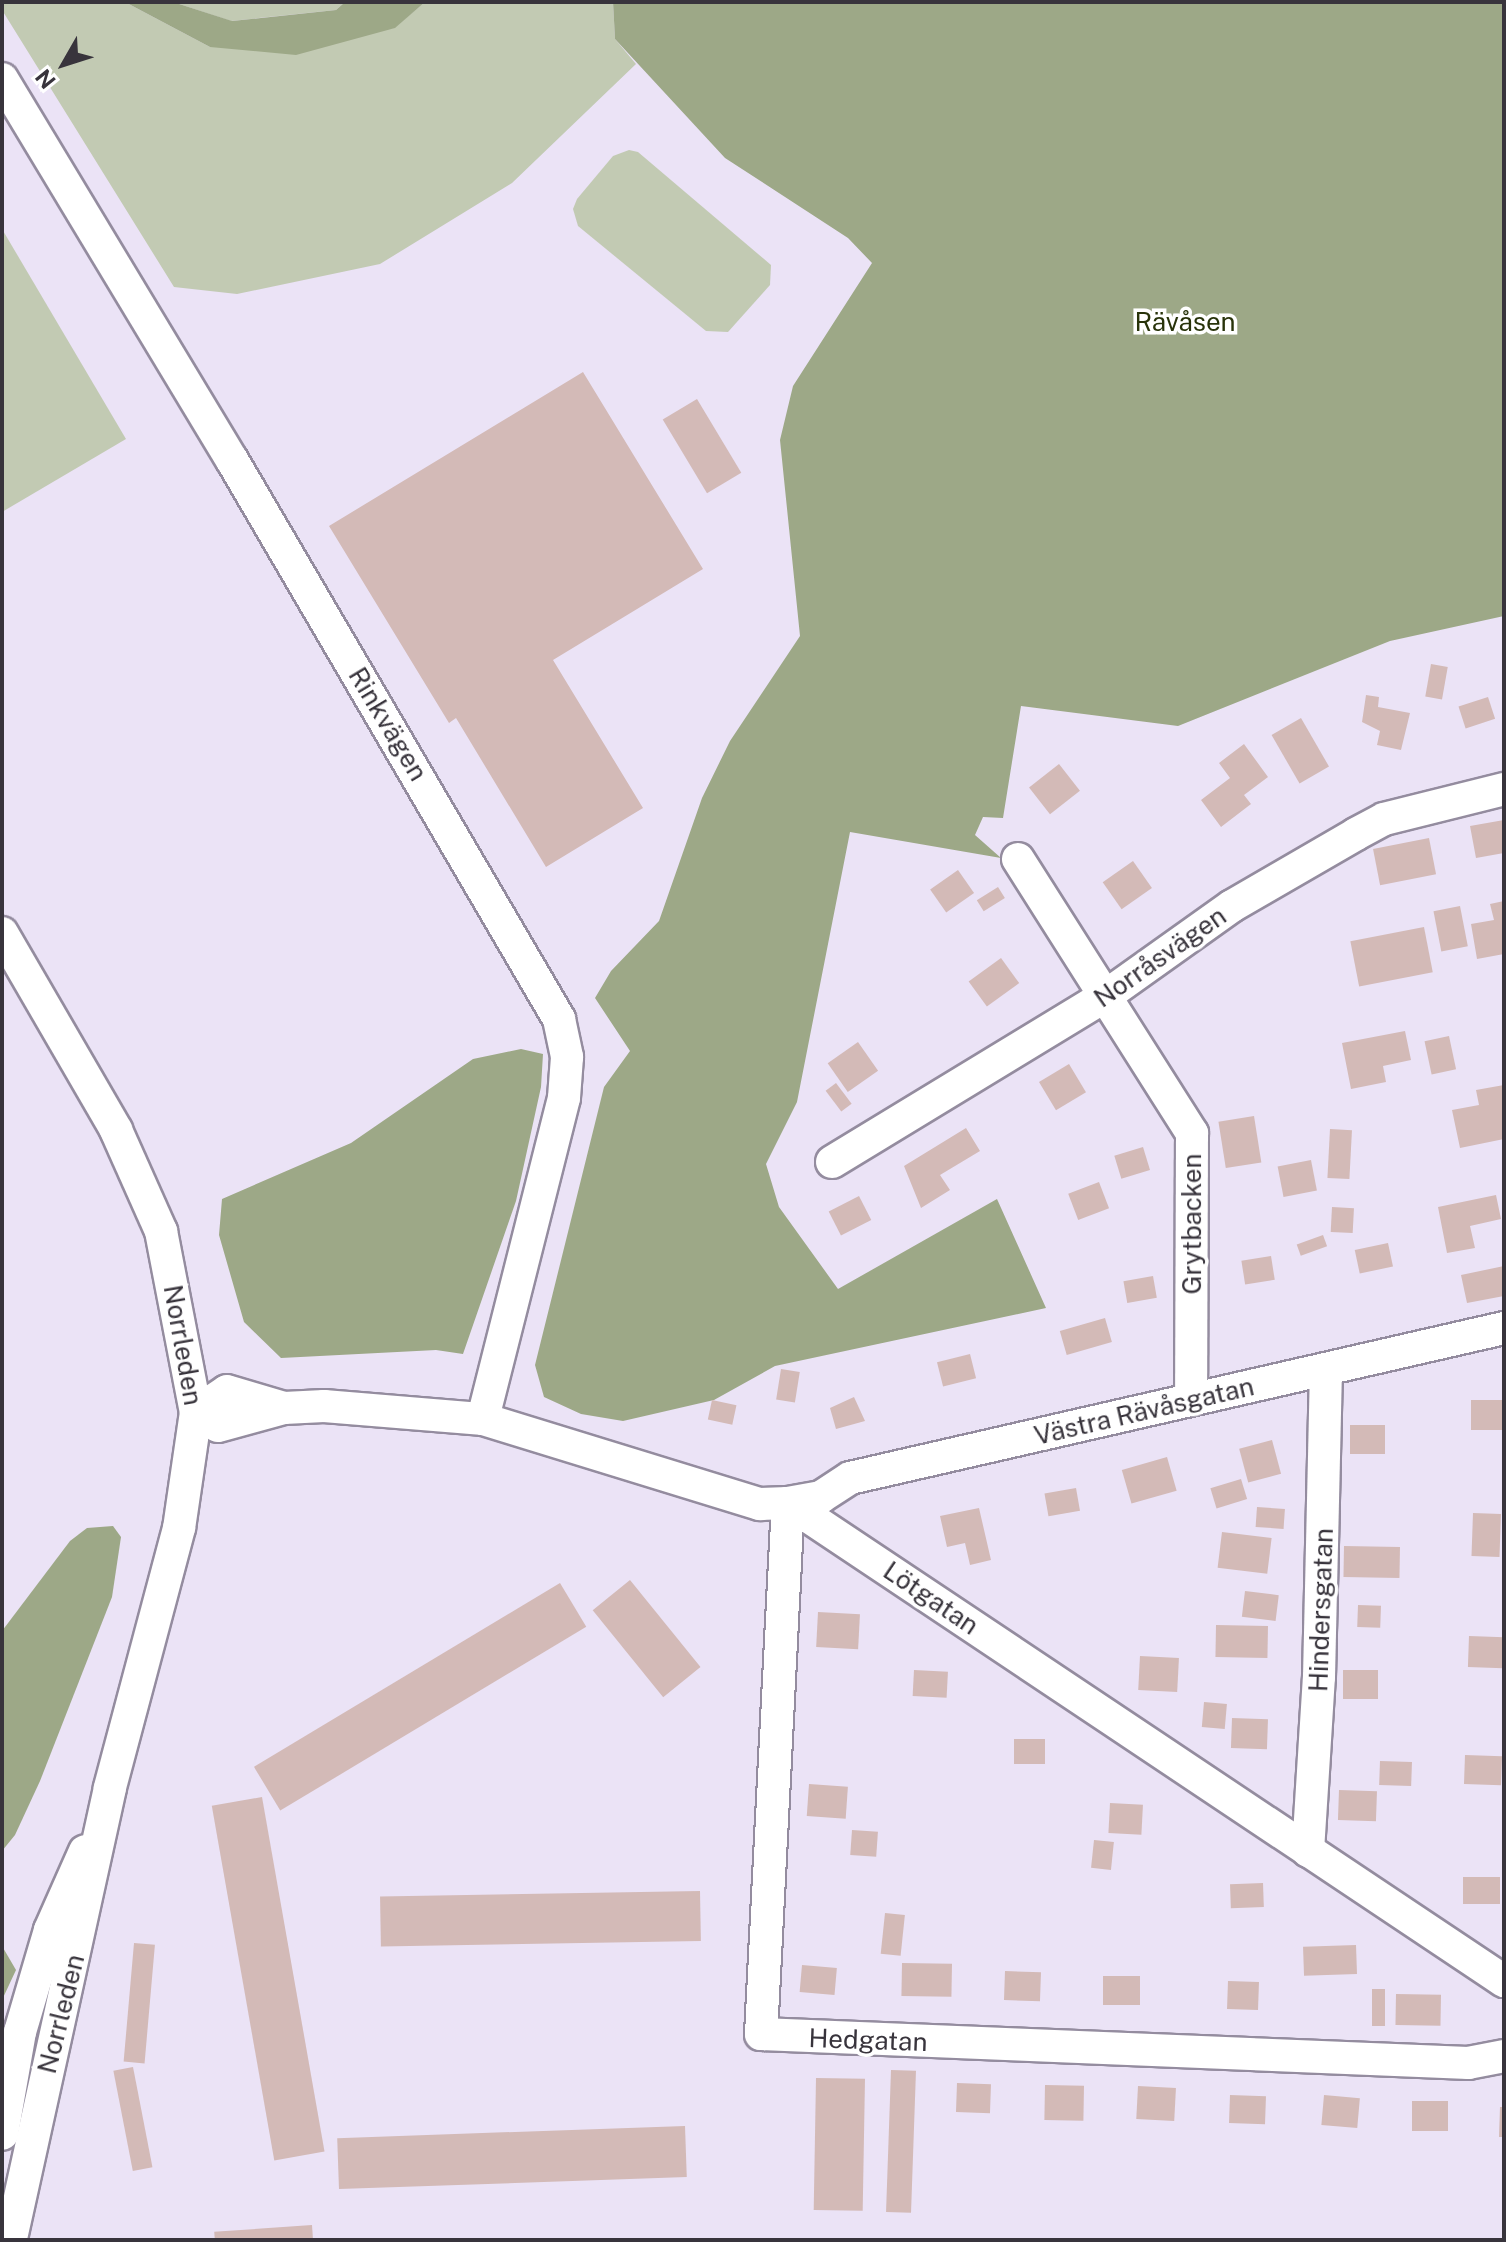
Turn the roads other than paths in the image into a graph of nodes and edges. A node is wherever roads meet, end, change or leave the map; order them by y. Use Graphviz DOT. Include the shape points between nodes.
graph roads {
  1 [pos="2,79"];
  2 [pos="1504,789"];
  3 [pos="1018,859"];
  4 [pos="2,933"];
  5 [pos="1107,995"];
  6 [pos="832,1162"];
  7 [pos="1504,1328"];
  8 [pos="1326,1369"];
  9 [pos="1191,1399"];
  10 [pos="196,1412"];
  11 [pos="483,1419"];
  12 [pos="788,1503"];
  13 [pos="110,1788"];
  14 [pos="1308,1851"];
  15 [pos="1504,1981"];
  16 [pos="1504,2056"];
  17 [pos="2,2134"];
  18 [pos="11,2240"];
  1 -- 11 [label="street, Rinkvägen" via="559,1019 567,1057 564,1098"];
  2 -- 5 [label="street, Norråsvägen" via="1384,819 1202,924"];
  3 -- 5 [label="street, Grytbacken"];
  4 -- 10 [label="street, Norrleden" via="116,1130 161,1231"];
  5 -- 6 [label="street, Norråsvägen"];
  5 -- 9 [label="street, Grytbacken" via="1192,1133"];
  7 -- 8 [label="street, Västra Rävåsgatan"];
  8 -- 9 [label="street, Västra Rävåsgatan"];
  8 -- 14 [label="street, Hindersgatan" via="1319,1677"];
  9 -- 12 [label="street, Västra Rävåsgatan" via="850,1478 821,1497"];
  10 -- 11 [label="street" via="227,1391 284,1408 419,1410"];
  10 -- 13 [label="street, Norrleden" via="179,1528"];
  11 -- 12 [label="street" via="760,1504"];
  12 -- 14 [label="street, Lötgatan"];
  12 -- 16 [label="street, Hedgatan" via="761,2034 1468,2063"];
  13 -- 17 [label="street, Norrleden" via="50,1930 20,2032"];
  13 -- 18 [label="street, Norrleden"];
  14 -- 15 [label="street, Lötgatan"];
}
